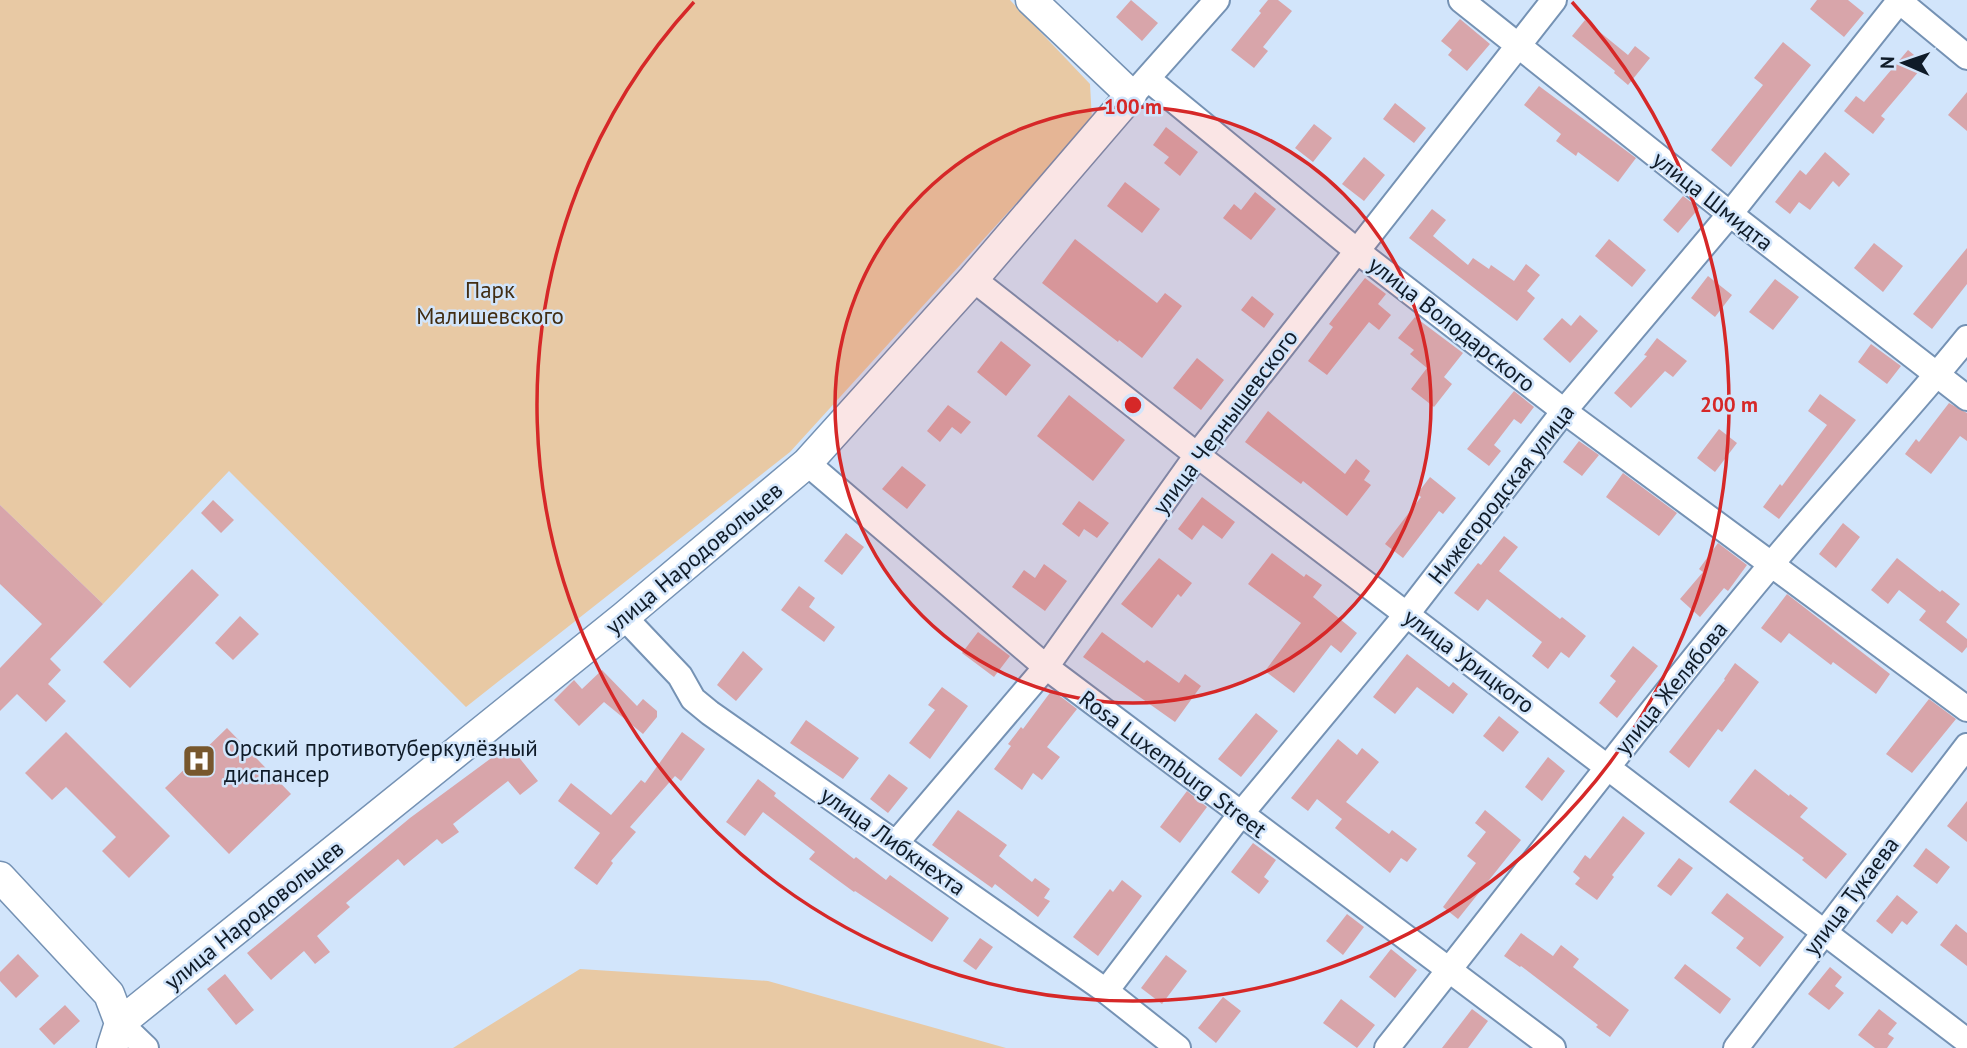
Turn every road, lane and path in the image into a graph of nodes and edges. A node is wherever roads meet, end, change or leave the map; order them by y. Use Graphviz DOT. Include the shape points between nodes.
graph roads {
  1 [pos="1031,0"];
  2 [pos="1217,0"];
  3 [pos="1461,0"];
  4 [pos="1554,0"];
  5 [pos="1899,0"];
  6 [pos="1517,44"];
  7 [pos="1967,57"];
  8 [pos="1140,87"];
  9 [pos="1730,215"];
  10 [pos="1357,251"];
  11 [pos="973,279"];
  12 [pos="1967,338"];
  13 [pos="1936,376"];
  14 [pos="1967,398"];
  15 [pos="1564,411"];
  16 [pos="1197,455"];
  17 [pos="807,463"];
  18 [pos="1771,565"];
  19 [pos="1407,614"];
  20 [pos="624,617"];
  21 [pos="1046,667"];
  22 [pos="1967,709"];
  23 [pos="1967,746"];
  24 [pos="1608,766"];
  25 [pos="1240,815"];
  26 [pos="896,844"];
  27 [pos="0,877"];
  28 [pos="1824,932"];
  29 [pos="1450,970"];
  30 [pos="1106,991"];
  31 [pos="116,1036"];
  32 [pos="1967,1041"];
  33 [pos="146,1048"];
  34 [pos="1178,1048"];
  35 [pos="1387,1048"];
  36 [pos="1553,1048"];
  37 [pos="1736,1048"];
  1 -- 8 [label="main road"];
  2 -- 8 [label="street, улица Народовольцев"];
  3 -- 6 [label="street, улица Шмидта"];
  4 -- 6 [label="street, улица Чернышевского"];
  5 -- 7 [label="street"];
  5 -- 9 [label="street, Нижегородская улица"];
  6 -- 9 [label="street, улица Шмидта"];
  6 -- 10 [label="street, улица Чернышевского"];
  8 -- 10 [label="street, улица Володарского"];
  8 -- 11 [label="main road, улица Народовольцев"];
  9 -- 13 [label="street, улица Шмидта"];
  9 -- 15 [label="street, Нижегородская улица"];
  10 -- 15 [label="street, улица Володарского"];
  10 -- 16 [label="street, улица Чернышевского"];
  11 -- 16 [label="street, улица Урицкого"];
  11 -- 17 [label="main road, улица Народовольцев"];
  12 -- 13 [label="street, улица Желябова"];
  13 -- 14 [label="street, улица Шмидта"];
  13 -- 18 [label="street, улица Желябова"];
  15 -- 18 [label="street, улица Володарского"];
  15 -- 19 [label="street, Нижегородская улица"];
  16 -- 19 [label="street, улица Урицкого"];
  16 -- 21 [label="street, улица Чернышевского"];
  17 -- 20 [label="main road, улица Народовольцев"];
  17 -- 21 [label="street, Rosa Luxemburg Street"];
  18 -- 22 [label="street, улица Володарского"];
  18 -- 24 [label="street, улица Желябова"];
  19 -- 24 [label="street, улица Урицкого"];
  19 -- 25 [label="street, Нижегородская улица"];
  20 -- 26 [label="street, улица Либкнехта" via="680,676 693,699"];
  20 -- 31 [label="main road, улица Народовольцев"];
  21 -- 25 [label="street, Rosa Luxemburg Street"];
  21 -- 26 [label="street, улица Чернышевского"];
  23 -- 28 [label="street, улица Тукаева"];
  24 -- 28 [label="street, улица Урицкого"];
  24 -- 29 [label="street, улица Желябова"];
  25 -- 29 [label="street, Rosa Luxemburg Street"];
  25 -- 30 [label="street, Нижегородская улица"];
  26 -- 30 [label="street, улица Либкнехта"];
  27 -- 31 [label="main road" via="109,994"];
  28 -- 32 [label="street, улица Урицкого"];
  28 -- 37 [label="street, улица Тукаева"];
  29 -- 35 [label="street, улица Желябова"];
  29 -- 36 [label="street, Rosa Luxemburg Street"];
  30 -- 34 [label="street, улица Либкнехта"];
  31 -- 33 [label="street"];
}
